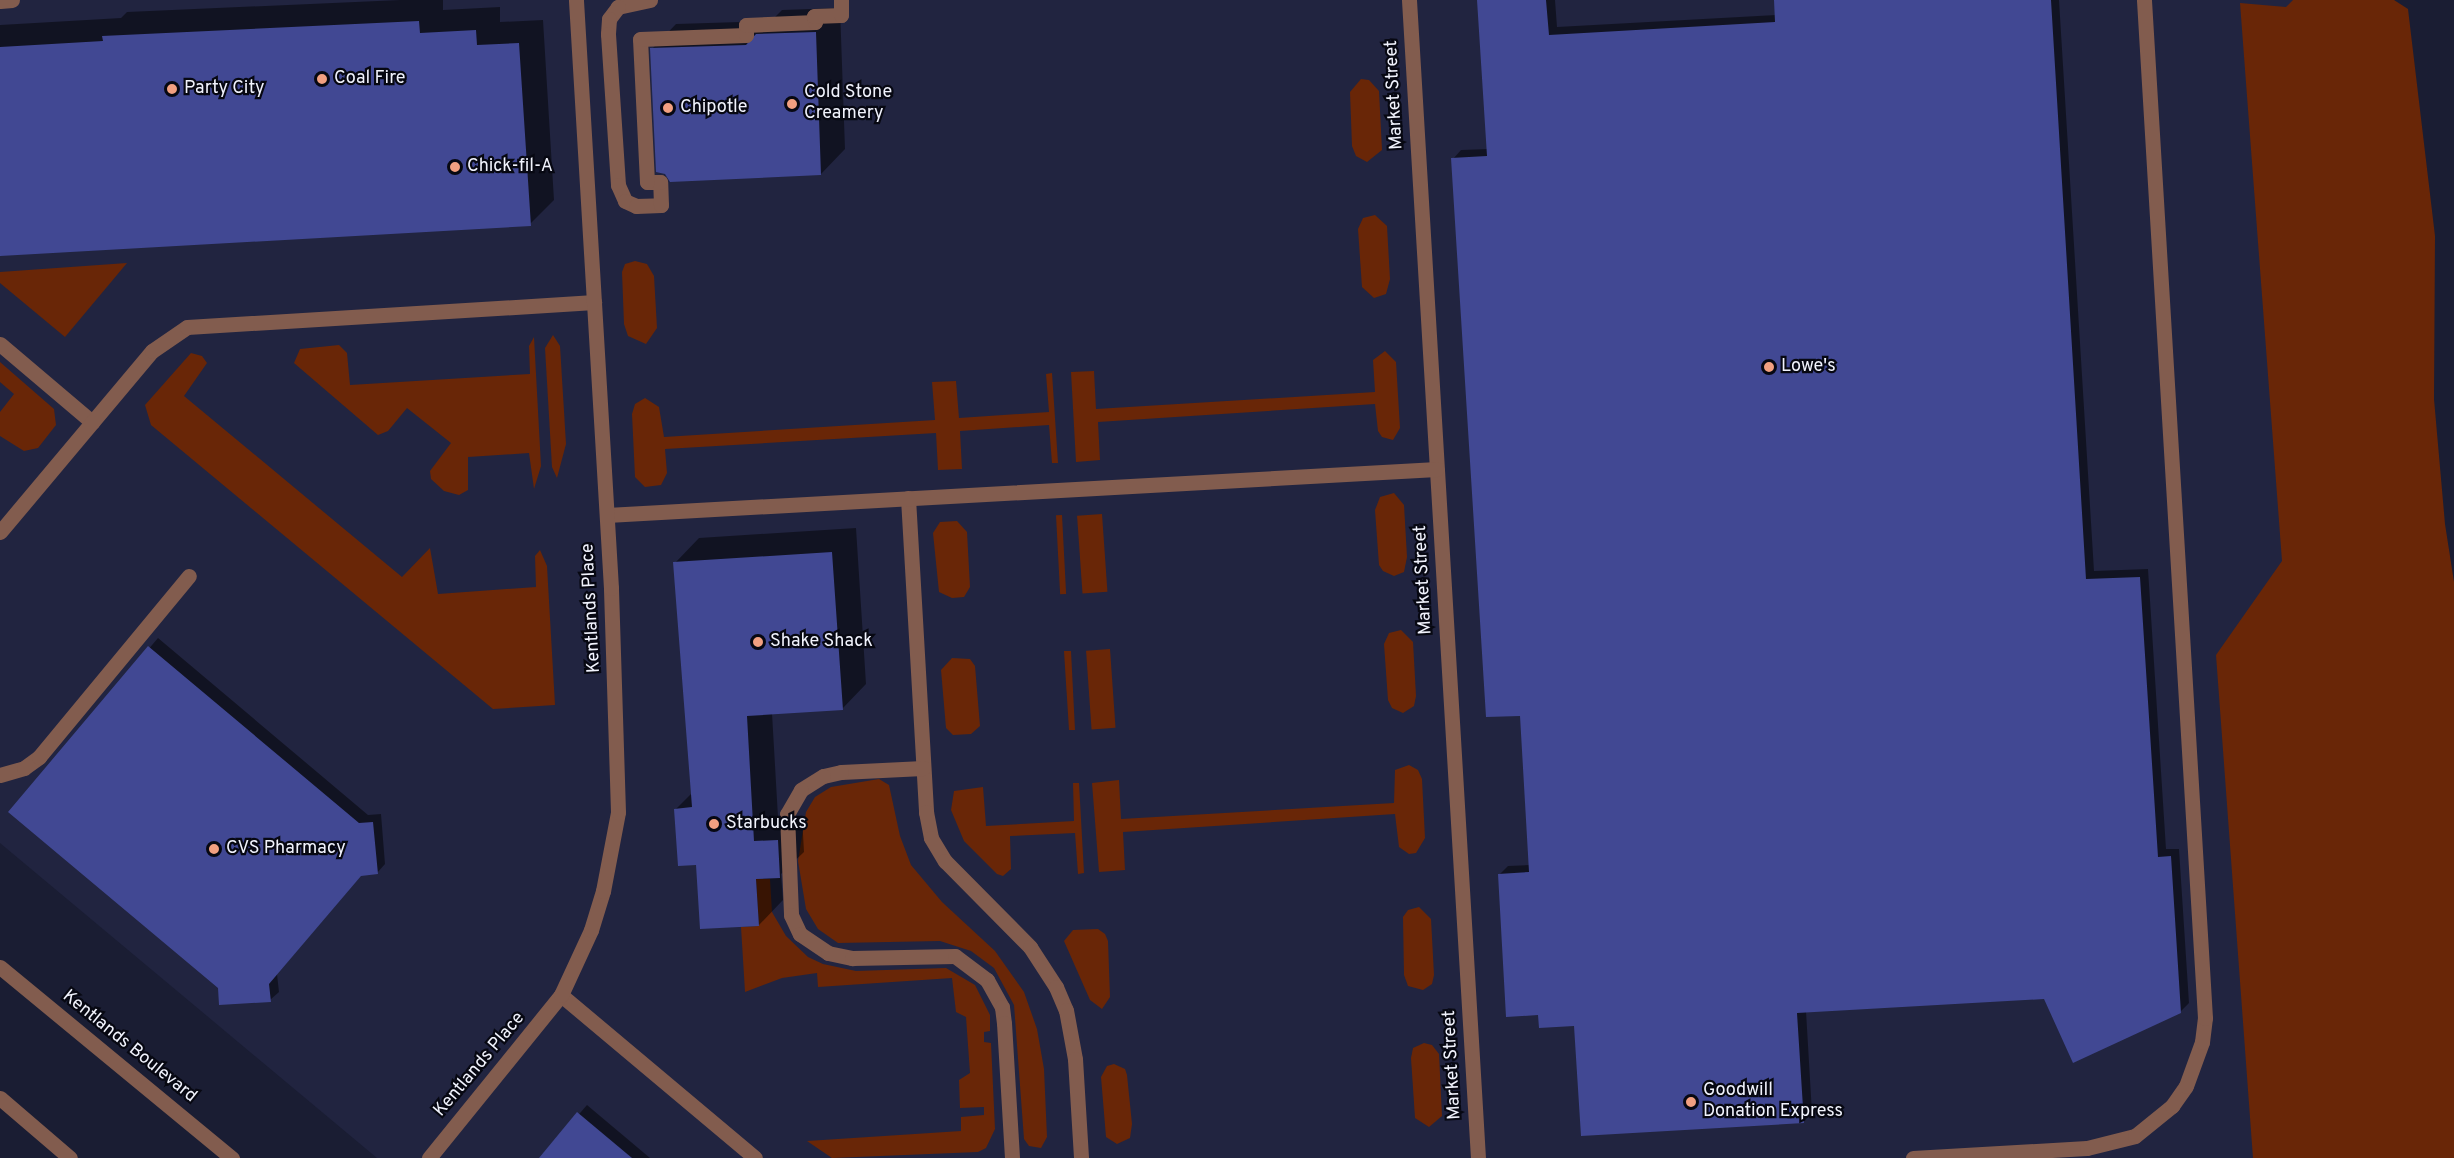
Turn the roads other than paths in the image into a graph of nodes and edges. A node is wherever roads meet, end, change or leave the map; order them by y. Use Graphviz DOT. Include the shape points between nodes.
graph roads {
  1 [pos="12,0"];
  2 [pos="576,0"];
  3 [pos="650,0"];
  4 [pos="841,0"];
  5 [pos="1409,0"];
  6 [pos="2144,0"];
  7 [pos="0,1"];
  8 [pos="594,302"];
  9 [pos="0,345"];
  10 [pos="92,422"];
  11 [pos="1437,469"];
  12 [pos="908,498"];
  13 [pos="607,514"];
  14 [pos="0,532"];
  15 [pos="189,576"];
  16 [pos="924,768"];
  17 [pos="0,775"];
  18 [pos="0,967"];
  19 [pos="561,995"];
  20 [pos="0,1098"];
  21 [pos="70,1158"];
  22 [pos="232,1158"];
  23 [pos="429,1158"];
  24 [pos="755,1158"];
  25 [pos="1012,1158"];
  26 [pos="1081,1158"];
  27 [pos="1478,1158"];
  28 [pos="1913,1158"];
  1 -- 7 [label="street"];
  2 -- 8 [label="street, Kentlands Place"];
  3 -- 4 [label="street" via="618,7 609,19 618,186 625,201 636,207 661,205 660,182 647,182 640,39 746,35 746,25 815,22 814,16 841,15"];
  5 -- 11 [label="street, Market Street"];
  6 -- 28 [label="street" via="2205,1018 2202,1042 2186,1086 2172,1106 2135,1136 2087,1148"];
  8 -- 10 [label="street" via="187,327 152,351"];
  8 -- 13 [label="street, Kentlands Place"];
  9 -- 10 [label="street"];
  10 -- 14 [label="street"];
  11 -- 12 [label="street"];
  11 -- 27 [label="street, Market Street"];
  12 -- 13 [label="street"];
  12 -- 16 [label="street"];
  13 -- 19 [label="street, Kentlands Place" via="618,812 600,900"];
  15 -- 17 [label="street" via="39,757 24,768"];
  16 -- 25 [label="street" via="841,772 823,776 801,790 787,814 791,915 800,934 828,953 852,958 944,954 966,962 982,975 1002,1007"];
  16 -- 26 [label="street" via="926,812 937,850 1030,947 1045,967 1066,1010 1075,1059"];
  18 -- 22 [label="street, Kentlands Boulevard"];
  19 -- 23 [label="street, Kentlands Place"];
  19 -- 24 [label="street"];
  20 -- 21 [label="street"];
}
